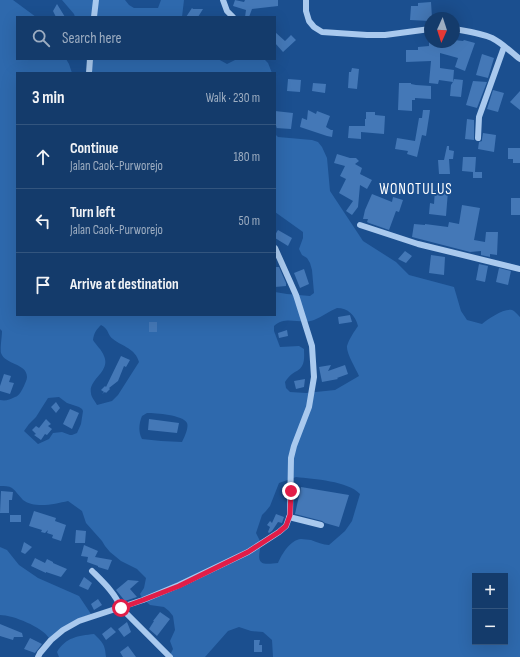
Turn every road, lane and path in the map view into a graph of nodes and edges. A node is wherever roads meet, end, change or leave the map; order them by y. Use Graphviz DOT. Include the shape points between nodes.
graph roads {
  1 [pos="96,0"];
  2 [pos="223,0"];
  3 [pos="306,0"];
  4 [pos="94,16"];
  5 [pos="232,16"];
  6 [pos="424,29"];
  7 [pos="460,30"];
  8 [pos="504,47"];
  9 [pos="520,59"];
  10 [pos="90,60"];
  11 [pos="89,72"];
  12 [pos="478,138"];
  13 [pos="360,225"];
  14 [pos="276,250"];
  15 [pos="520,269"];
  16 [pos="289,517"];
  17 [pos="321,525"];
  18 [pos="92,571"];
  19 [pos="121,608"];
  20 [pos="38,657"];
  21 [pos="170,657"];
  1 -- 4 [label="street"];
  2 -- 5 [label="street"];
  3 -- 6 [label="street" via="309,21 322,32 385,35"];
  7 -- 8 [label="street" via="492,38"];
  8 -- 9 [label="street"];
  8 -- 12 [label="street" via="479,117"];
  10 -- 11 [label="street"];
  13 -- 15 [label="street" via="418,244"];
  14 -- 16 [label="street" via="296,295 312,346 314,377 311,397 291,458"];
  16 -- 17 [label="street"];
  16 -- 19 [label="street" via="286,526 279,532 248,552 179,586"];
  18 -- 19 [label="street" via="118,599"];
  19 -- 20 [label="street" via="91,616 63,630 51,640"];
  19 -- 21 [label="street"];
}
